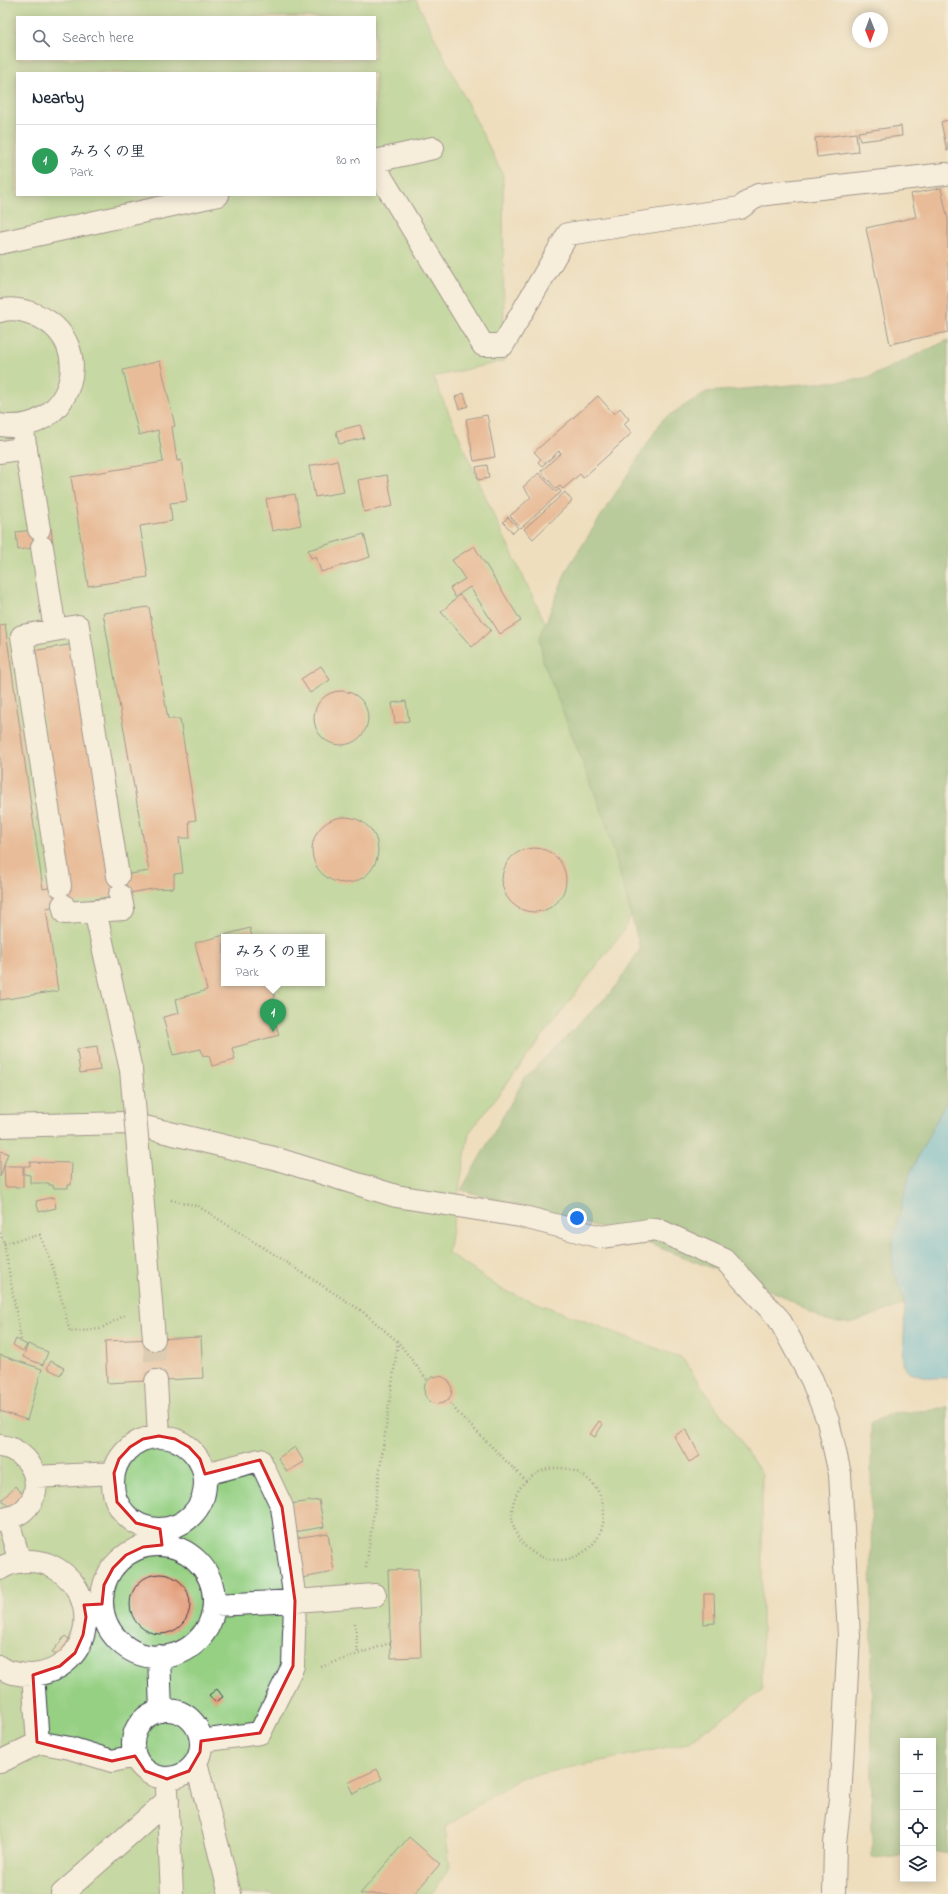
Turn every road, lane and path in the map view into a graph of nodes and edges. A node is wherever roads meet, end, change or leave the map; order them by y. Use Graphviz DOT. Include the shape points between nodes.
graph roads {
  1 [pos="433,148"];
  2 [pos="376,161"];
  3 [pos="376,169"];
  4 [pos="946,174"];
  5 [pos="213,196"];
  6 [pos="0,243"];
  7 [pos="0,311"];
  8 [pos="0,425"];
  9 [pos="22,426"];
  10 [pos="26,448"];
  11 [pos="0,452"];
  12 [pos="54,630"];
  13 [pos="95,911"];
  14 [pos="0,1126"];
  15 [pos="142,1188"];
  16 [pos="0,1233"];
  17 [pos="4,1243"];
  18 [pos="150,1301"];
  19 [pos="154,1339"];
  20 [pos="21,1340"];
  21 [pos="398,1342"];
  22 [pos="156,1381"];
  23 [pos="428,1381"];
  24 [pos="448,1400"];
  25 [pos="159,1436"];
  26 [pos="0,1446"];
  27 [pos="114,1473"];
  28 [pos="205,1474"];
  29 [pos="35,1477"];
  30 [pos="526,1481"];
  31 [pos="4,1519"];
  32 [pos="161,1537"];
  33 [pos="20,1562"];
  34 [pos="0,1569"];
  35 [pos="368,1595"];
  36 [pos="295,1601"];
  37 [pos="93,1604"];
  38 [pos="214,1605"];
  39 [pos="390,1643"];
  40 [pos="159,1656"];
  41 [pos="0,1667"];
  42 [pos="33,1675"];
  43 [pos="286,1681"];
  44 [pos="161,1711"];
  45 [pos="201,1741"];
  46 [pos="38,1742"];
  47 [pos="134,1756"];
  48 [pos="0,1762"];
  49 [pos="196,1762"];
  50 [pos="167,1779"];
  51 [pos="168,1800"];
  52 [pos="62,1894"];
  53 [pos="172,1894"];
  54 [pos="230,1894"];
  55 [pos="834,1894"];
  1 -- 2 [label="street"];
  3 -- 4 [label="street" via="483,345 503,345 568,234 740,208 758,195"];
  5 -- 6 [label="street"];
  7 -- 9 [label="street" via="26,310 44,318 58,330 68,346 72,365 70,384 62,401 49,415"];
  8 -- 9 [label="street"];
  9 -- 10 [label="street"];
  10 -- 11 [label="street"];
  10 -- 12 [label="street"];
  12 -- 13 [label="street" via="78,626 123,909"];
  12 -- 13 [label="street" via="22,636 65,913"];
  13 -- 15 [label="street, bridge" via="131,1070"];
  14 -- 55 [label="street" via="128,1123 274,1158 396,1196 520,1216 601,1237 656,1229 725,1260 778,1319 812,1380 828,1421 840,1474 849,1636"];
  15 -- 18 [label="street"];
  15 -- 21 [label="path" via="198,1206 362,1311"];
  16 -- 17 [label="path"];
  17 -- 18 [label="path" via="40,1235 54,1270 70,1332 100,1329"];
  17 -- 20 [label="path"];
  18 -- 19 [label="street"];
  21 -- 23 [label="path"];
  21 -- 35 [label="path"];
  22 -- 25 [label="street"];
  24 -- 30 [label="path"];
  25 -- 27 [label="street" via="143,1439 130,1447 119,1460"];
  25 -- 28 [label="street" via="175,1439 189,1447 200,1459"];
  26 -- 29 [label="street" via="13,1448 23,1455 31,1465"];
  27 -- 29 [label="street"];
  27 -- 32 [label="street" via="113,1488 117,1502 125,1514"];
  28 -- 32 [label="street" via="205,1490 200,1506 191,1517"];
  28 -- 36 [label="street" via="260,1460 282,1507"];
  29 -- 31 [label="street" via="35,1490 31,1501 23,1511"];
  30 -- 30 [label="path" via="538,1472 552,1468 567,1468 581,1473 593,1483 603,1502 603,1524 598,1538 588,1550 574,1557 558,1560 543,1558 529,1550 519,1538 513,1524 512,1508 516,1493"];
  31 -- 33 [label="street"];
  32 -- 37 [label="street" via="126,1555 113,1568"];
  32 -- 38 [label="street" via="194,1558 206,1572 213,1588"];
  33 -- 34 [label="street"];
  33 -- 37 [label="street" via="41,1562 58,1569 72,1581 82,1597"];
  35 -- 36 [label="street"];
  36 -- 38 [label="street"];
  36 -- 43 [label="street" via="293,1666"];
  37 -- 40 [label="street" via="117,1639 132,1650"];
  37 -- 42 [label="street" via="86,1617 83,1636 75,1653 60,1666"];
  38 -- 40 [label="street" via="210,1623 201,1638 186,1649 169,1656"];
  39 -- 43 [label="path"];
  40 -- 44 [label="street"];
  41 -- 42 [label="street" via="23,1675"];
  42 -- 46 [label="street"];
  43 -- 45 [label="street" via="260,1733"];
  44 -- 45 [label="street" via="174,1710 184,1714 199,1731"];
  44 -- 47 [label="street" via="143,1719 136,1728 132,1739"];
  45 -- 49 [label="street"];
  46 -- 47 [label="street" via="70,1748 112,1761"];
  46 -- 48 [label="street"];
  47 -- 50 [label="street" via="145,1771 155,1777"];
  49 -- 50 [label="street" via="189,1771 179,1777"];
  49 -- 54 [label="street"];
  50 -- 51 [label="street"];
  51 -- 52 [label="street"];
  51 -- 53 [label="street"];
}
